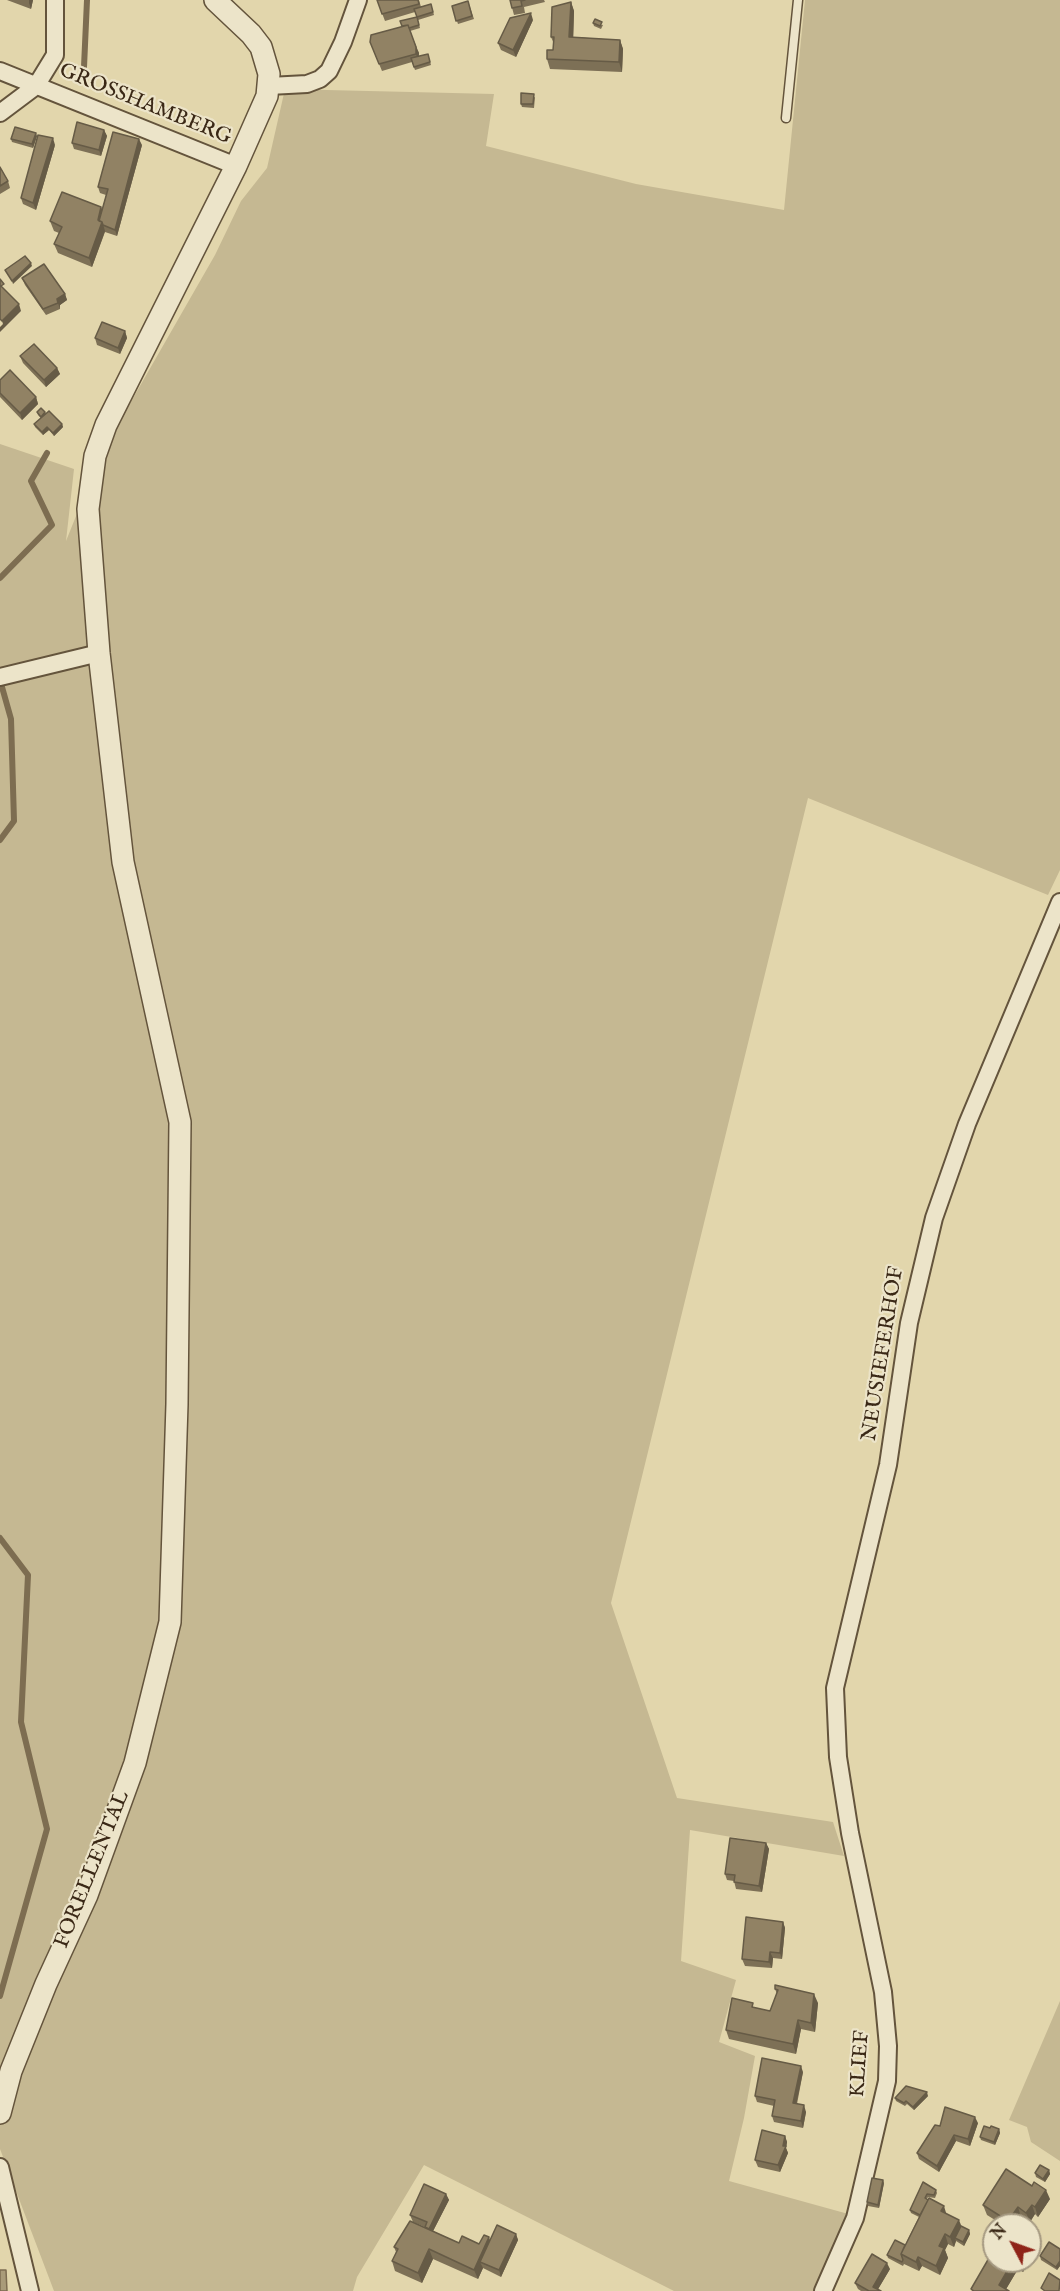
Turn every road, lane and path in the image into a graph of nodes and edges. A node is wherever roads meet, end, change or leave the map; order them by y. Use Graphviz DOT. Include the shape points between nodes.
graph roads {
  1 [pos="55,0"];
  2 [pos="215,0"];
  3 [pos="358,0"];
  4 [pos="798,0"];
  5 [pos="0,71"];
  6 [pos="36,86"];
  7 [pos="268,86"];
  8 [pos="0,113"];
  9 [pos="786,118"];
  10 [pos="236,166"];
  11 [pos="99,652"];
  12 [pos="0,677"];
  13 [pos="1060,902"];
  14 [pos="850,1833"];
  15 [pos="0,2113"];
  16 [pos="0,2167"];
  17 [pos="30,2291"];
  18 [pos="823,2291"];
  1 -- 6 [label="street, GROSSHAMBERG" via="55,56"];
  2 -- 7 [label="street" via="261,47 267,61"];
  3 -- 7 [label="street" via="344,42 329,70 307,84"];
  4 -- 9 [label="lane"];
  5 -- 6 [label="street, GROSSHAMBERG"];
  6 -- 8 [label="street, GROSSHAMBERG"];
  6 -- 10 [label="street, GROSSHAMBERG"];
  7 -- 10 [label="street, FORELLENTAL" via="263,109"];
  10 -- 11 [label="street, FORELLENTAL" via="128,378 95,456 88,509"];
  11 -- 12 [label="street"];
  11 -- 15 [label="street, FORELLENTAL" via="123,862 180,1122 170,1622 135,1763 87,1895 11,2071"];
  13 -- 14 [label="street, NEUSIEFERHOF" via="966,1124 920,1270 888,1466 835,1689 838,1757"];
  14 -- 18 [label="street, KLIEF" via="883,1992 888,2046 886,2081 855,2218"];
  16 -- 17 [label="street"];
}
